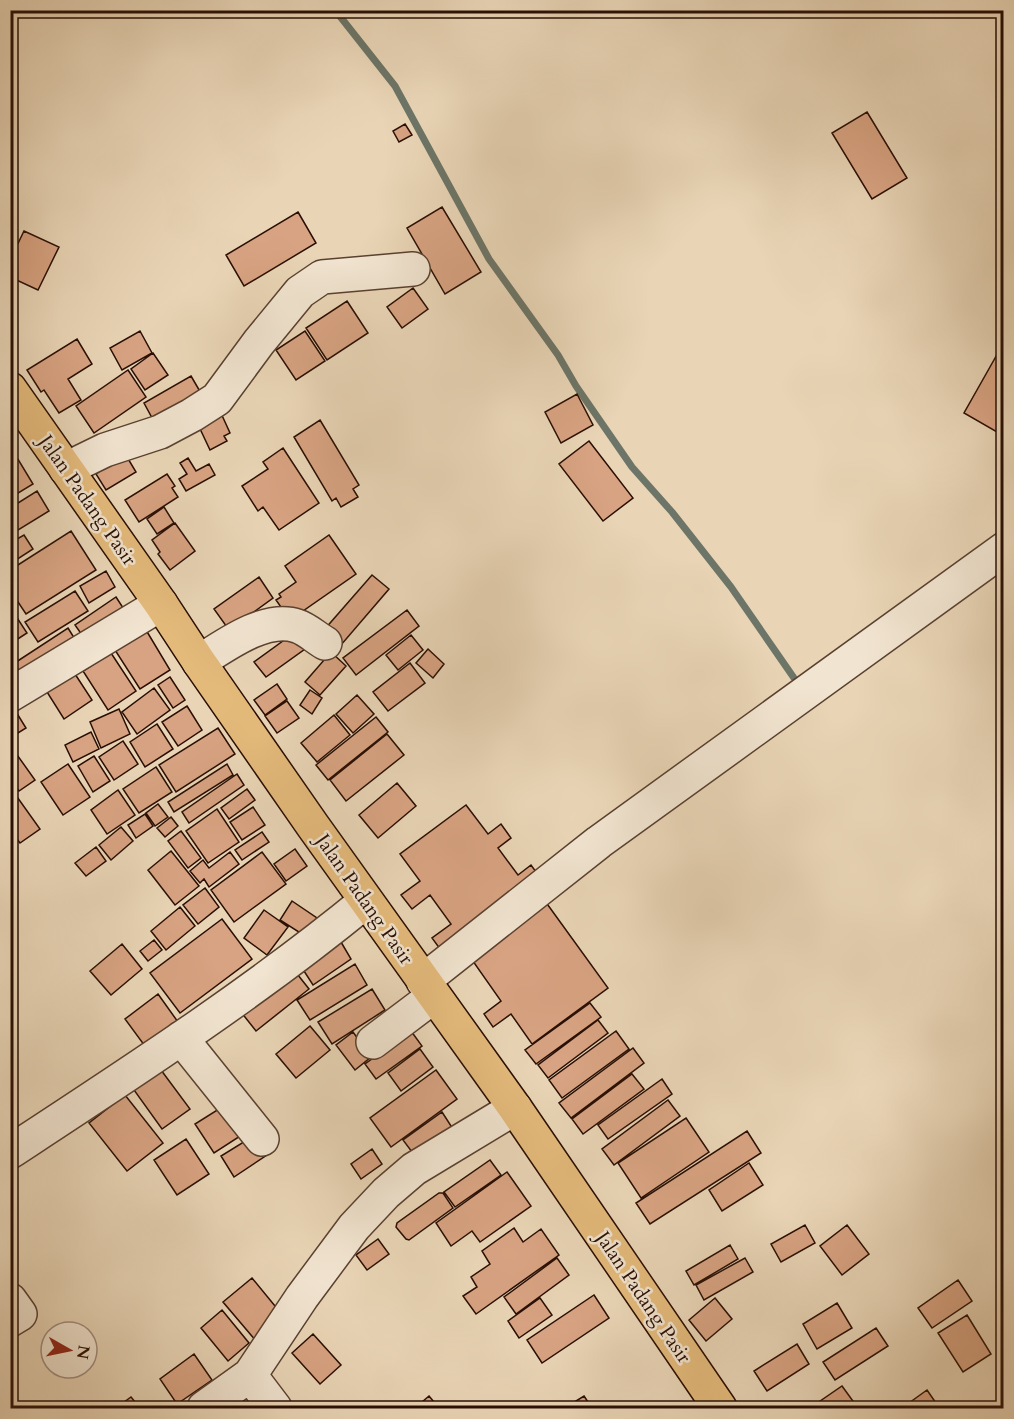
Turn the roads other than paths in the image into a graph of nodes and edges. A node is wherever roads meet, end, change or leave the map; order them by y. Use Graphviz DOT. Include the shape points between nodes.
graph roads {
  1 [pos="413,269"];
  2 [pos="10,389"];
  3 [pos="66,469"];
  4 [pos="1004,549"];
  5 [pos="161,604"];
  6 [pos="325,643"];
  7 [pos="199,662"];
  8 [pos="10,695"];
  9 [pos="366,901"];
  10 [pos="429,988"];
  11 [pos="181,1038"];
  12 [pos="372,1042"];
  13 [pos="515,1108"];
  14 [pos="262,1139"];
  15 [pos="10,1152"];
  16 [pos="10,1300"];
  17 [pos="10,1320"];
  18 [pos="250,1375"];
  19 [pos="204,1408"];
  20 [pos="275,1408"];
  21 [pos="720,1408"];
  1 -- 3 [label="street" via="322,277 292,301 218,399 160,432 105,450"];
  2 -- 3 [label="highway, Jalan Padang Pasir"];
  3 -- 5 [label="highway, Jalan Padang Pasir"];
  4 -- 10 [label="street" via="599,842"];
  5 -- 7 [label="highway, Jalan Padang Pasir"];
  5 -- 8 [label="street"];
  6 -- 7 [label="street" via="297,626 265,627 237,638"];
  7 -- 9 [label="highway, Jalan Padang Pasir"];
  9 -- 10 [label="highway, Jalan Padang Pasir"];
  9 -- 11 [label="street" via="311,946"];
  10 -- 12 [label="street"];
  10 -- 13 [label="highway, Jalan Padang Pasir"];
  11 -- 14 [label="street"];
  11 -- 15 [label="street"];
  13 -- 18 [label="street" via="414,1169 386,1192 354,1227"];
  13 -- 21 [label="highway, Jalan Padang Pasir"];
  16 -- 17 [label="street" via="20,1314"];
  18 -- 19 [label="street"];
  18 -- 20 [label="street"];
}
